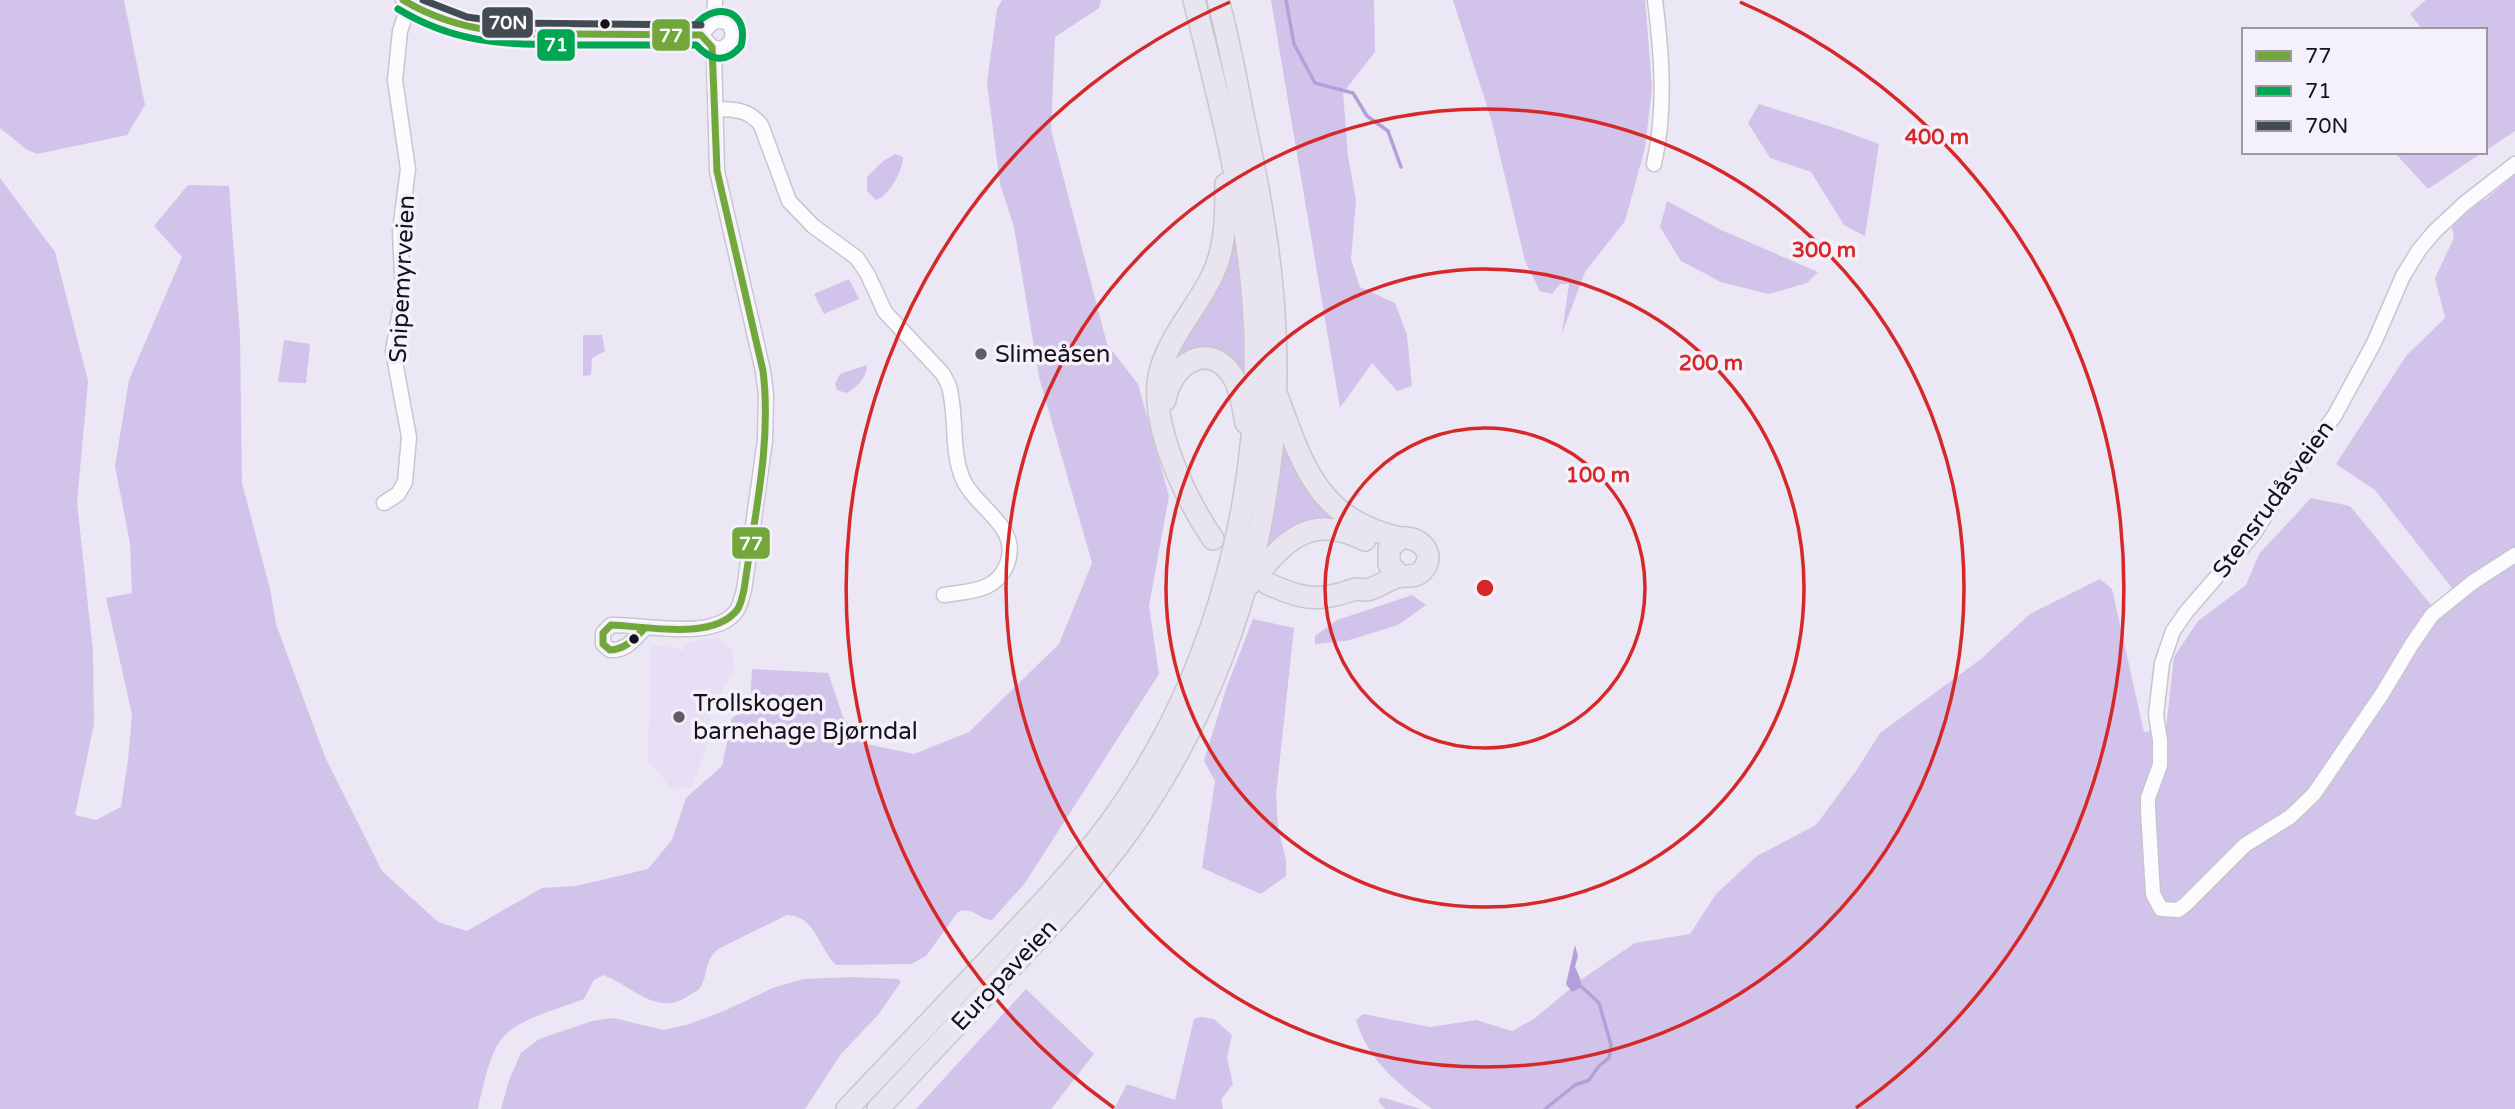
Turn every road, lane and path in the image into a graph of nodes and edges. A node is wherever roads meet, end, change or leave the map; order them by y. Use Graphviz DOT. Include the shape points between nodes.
graph roads {
  1 [pos="715,0"];
  2 [pos="1194,0"];
  3 [pos="1218,0"];
  4 [pos="1655,0"];
  5 [pos="406,2"];
  6 [pos="714,21"];
  7 [pos="701,35"];
  8 [pos="712,47"];
  9 [pos="717,109"];
  10 [pos="1226,128"];
  11 [pos="1654,164"];
  12 [pos="2515,164"];
  13 [pos="1275,389"];
  14 [pos="1161,419"];
  15 [pos="1251,450"];
  16 [pos="384,503"];
  17 [pos="1213,539"];
  18 [pos="2515,555"];
  19 [pos="1394,557"];
  20 [pos="1268,584"];
  21 [pos="1244,591"];
  22 [pos="944,595"];
  23 [pos="645,628"];
  24 [pos="847,1109"];
  25 [pos="878,1109"];
  1 -- 6 [label="street"];
  2 -- 10 [label="highway"];
  3 -- 13 [label="highway" via="1262,212 1276,334"];
  4 -- 11 [label="street" via="1662,108"];
  5 -- 7 [label="street" via="452,25 495,34"];
  5 -- 16 [label="street, Snipemyrveien" via="395,80 408,169 400,231 403,295 393,351 410,437 404,482 398,494"];
  6 -- 7 [label="street"];
  6 -- 8 [label="street" via="729,23 733,36 726,47"];
  7 -- 8 [label="street"];
  8 -- 9 [label="street"];
  9 -- 22 [label="street" via="743,111 756,119 789,201 813,226 857,258 885,312 949,386 962,477 1004,529 1010,547 1002,576 995,583"];
  9 -- 23 [label="street" via="718,175 765,383 763,457 744,590 735,613 709,628"];
  10 -- 14 [label="highway" via="1223,244 1210,281 1161,367 1157,397"];
  10 -- 15 [label="highway, Europaveien" via="1253,302 1256,388"];
  12 -- 18 [label="street, Stensrudåsveien" via="2458,209 2419,250 2335,415 2253,535 2187,611 2169,639 2156,715 2160,765 2148,798 2153,894 2161,909 2185,905 2245,845 2298,810 2336,765 2432,615"];
  13 -- 19 [label="highway" via="1300,458 1334,507"];
  13 -- 21 [label="highway" via="1268,483"];
  14 -- 15 [label="highway" via="1176,372 1193,360 1217,362 1237,383"];
  14 -- 17 [label="highway" via="1185,489"];
  15 -- 24 [label="highway, Europaveien" via="1237,537 1221,597 1195,671 1132,789 1086,853 1029,918"];
  19 -- 20 [label="highway" via="1368,590 1312,598"];
  19 -- 21 [label="highway" via="1352,534 1313,530 1278,550"];
  21 -- 25 [label="highway, Europaveien" via="1202,706 1124,837 1054,923"];
}
